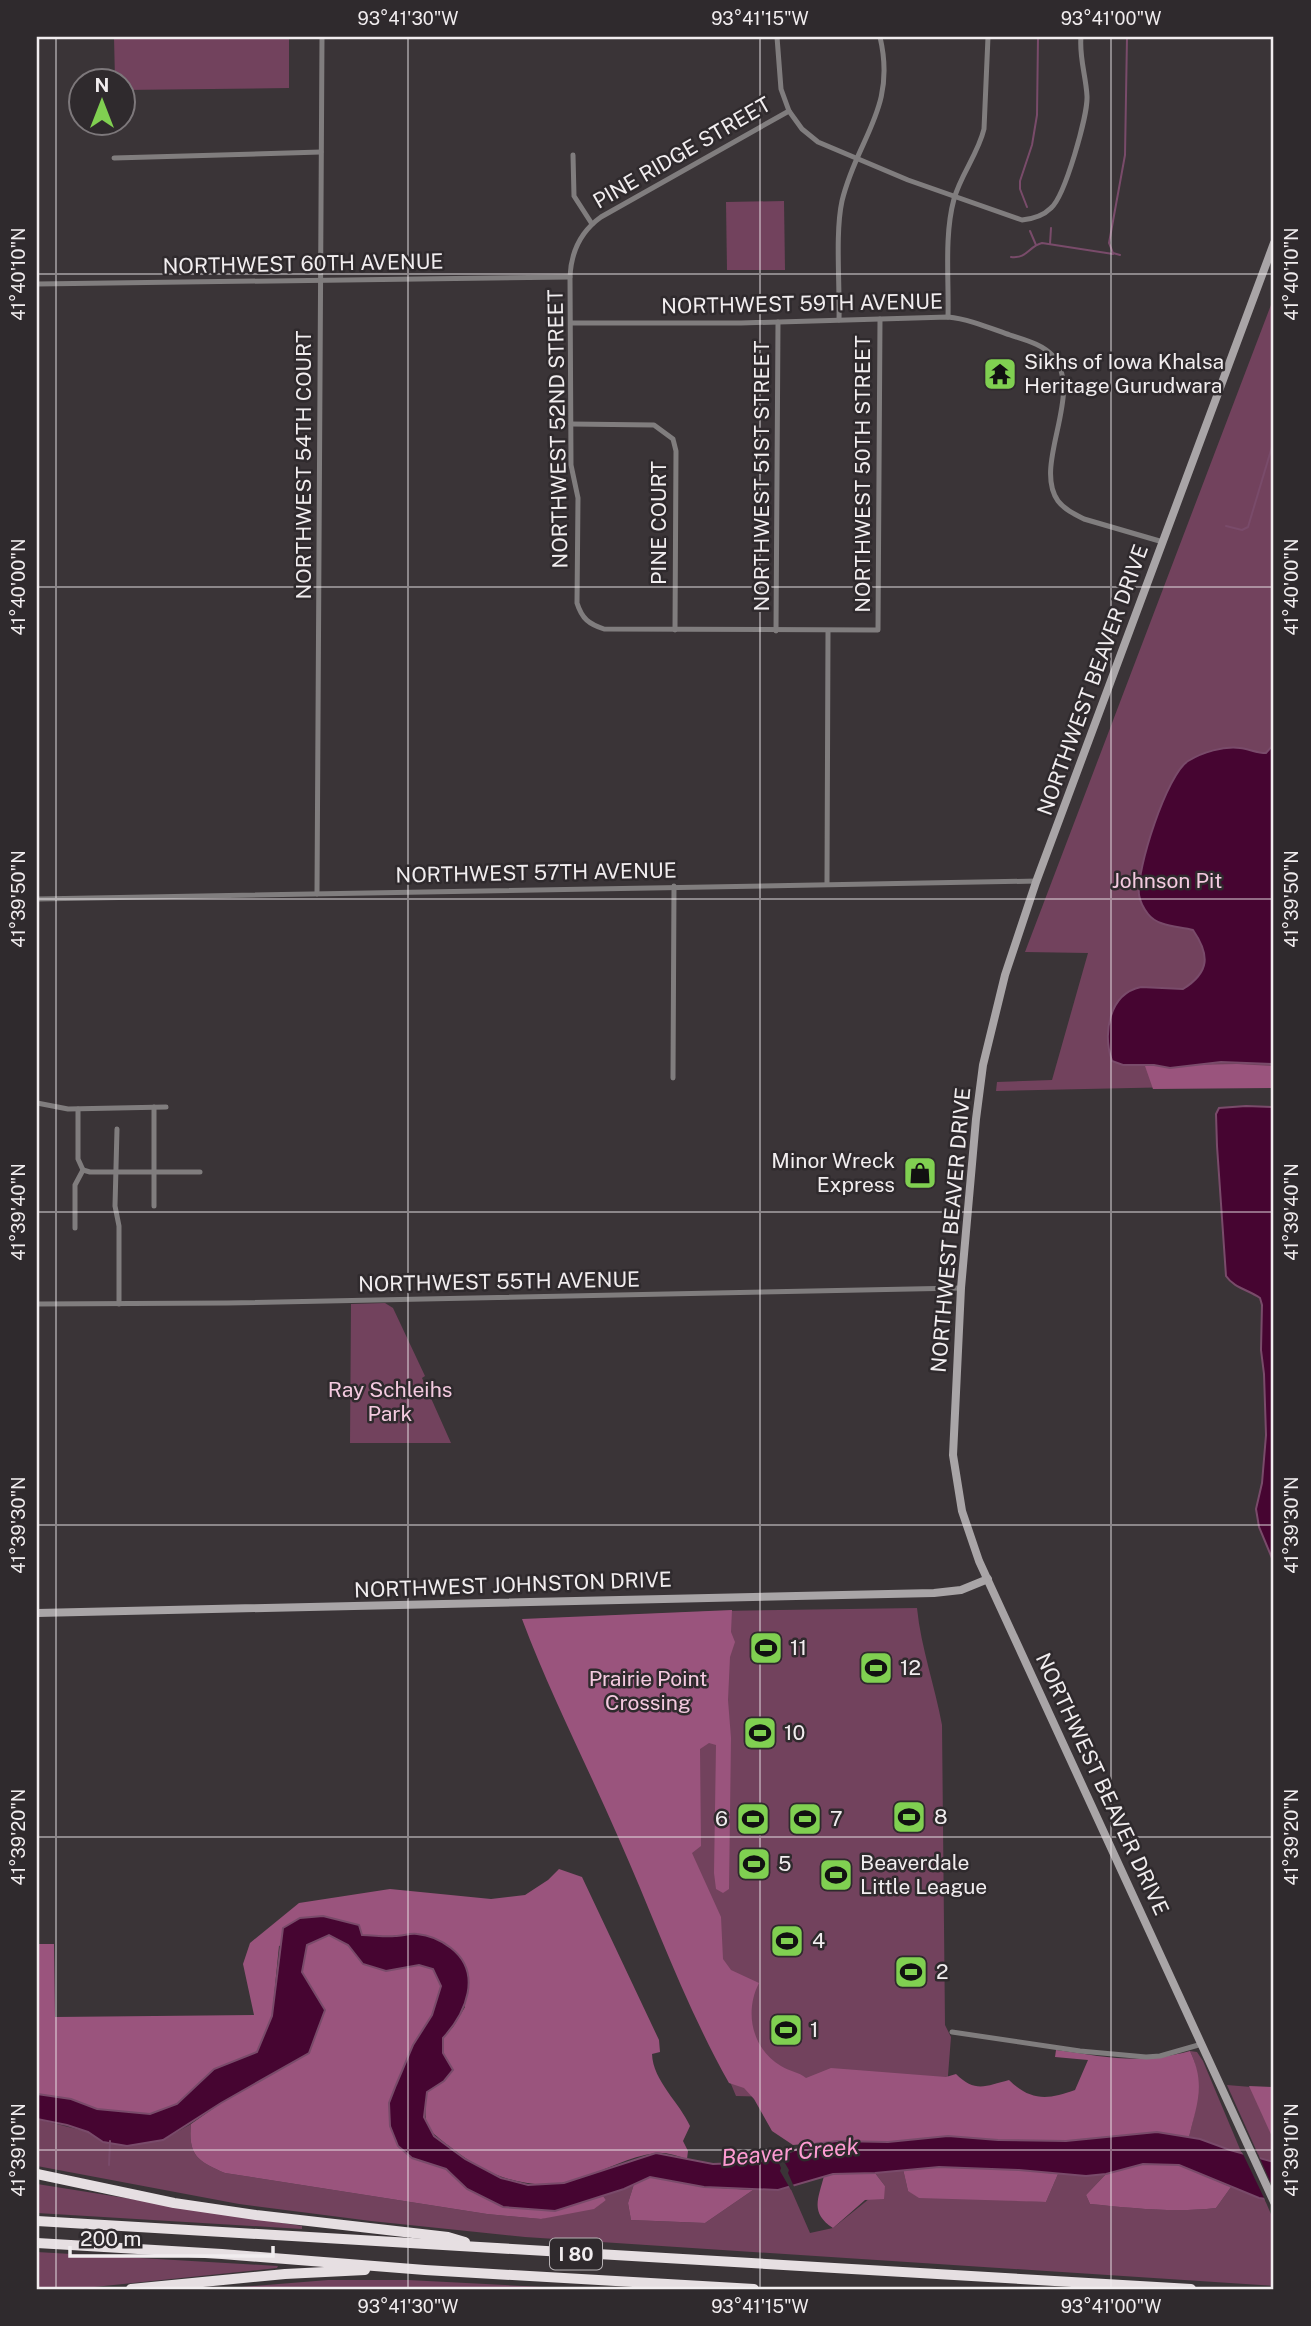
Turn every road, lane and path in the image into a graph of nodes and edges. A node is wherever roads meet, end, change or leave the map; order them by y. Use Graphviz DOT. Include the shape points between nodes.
graph roads {
  1 [pos="321,37"];
  2 [pos="778,37"];
  3 [pos="880,37"];
  4 [pos="988,37"];
  5 [pos="1081,37"];
  6 [pos="789,111"];
  7 [pos="321,152"];
  8 [pos="573,155"];
  9 [pos="114,158"];
  10 [pos="858,159"];
  11 [pos="955,196"];
  12 [pos="592,224"];
  13 [pos="1274,243"];
  14 [pos="570,277"];
  15 [pos="320,280"];
  16 [pos="37,284"];
  17 [pos="948,317"];
  18 [pos="880,319"];
  19 [pos="839,320"];
  20 [pos="778,321"];
  21 [pos="572,323"];
  22 [pos="571,424"];
  23 [pos="1163,542"];
  24 [pos="675,630"];
  25 [pos="776,631"];
  26 [pos="828,631"];
  27 [pos="1037,881"];
  28 [pos="827,883"];
  29 [pos="674,886"];
  30 [pos="317,894"];
  31 [pos="37,899"];
  32 [pos="673,1079"];
  33 [pos="37,1103"];
  34 [pos="154,1107"];
  35 [pos="166,1107"];
  36 [pos="78,1109"];
  37 [pos="117,1129"];
  38 [pos="83,1170"];
  39 [pos="117,1172"];
  40 [pos="154,1172"];
  41 [pos="200,1172"];
  42 [pos="154,1206"];
  43 [pos="75,1228"];
  44 [pos="961,1288"];
  45 [pos="37,1304"];
  46 [pos="119,1304"];
  47 [pos="988,1580"];
  48 [pos="37,1613"];
  49 [pos="952,2032"];
  50 [pos="1202,2044"];
  51 [pos="37,2174"];
  52 [pos="1274,2202"];
  53 [pos="37,2221"];
  54 [pos="37,2243"];
  55 [pos="482,2248"];
  56 [pos="425,2270"];
  57 [pos="131,2289"];
  58 [pos="754,2289"];
  59 [pos="1191,2289"];
  1 -- 7 [label="street, NORTHWEST 54TH COURT"];
  2 -- 6 [label="street" via="781,89"];
  3 -- 10 [label="street, NORTHWEST 50TH STREET" via="886,66 884,92"];
  4 -- 11 [label="street" via="984,129"];
  5 -- 11 [label="street" via="1087,113 1052,208 1021,220"];
  6 -- 10 [label="street" via="818,142"];
  6 -- 12 [label="street, PINE RIDGE STREET"];
  7 -- 9 [label="street"];
  7 -- 15 [label="street, NORTHWEST 54TH COURT"];
  8 -- 12 [label="street" via="574,196"];
  10 -- 11 [label="street"];
  10 -- 19 [label="street, NORTHWEST 50TH STREET" via="840,214"];
  11 -- 17 [label="street" via="948,251"];
  12 -- 14 [label="street, NORTHWEST 52ND STREET" via="577,243"];
  13 -- 23 [label="main road, NORTHWEST BEAVER DRIVE"];
  14 -- 15 [label="street, NORTHWEST 60TH AVENUE"];
  14 -- 21 [label="street, NORTHWEST 52ND STREET"];
  15 -- 16 [label="street, NORTHWEST 60TH AVENUE"];
  15 -- 30 [label="street, NORTHWEST 54TH COURT"];
  17 -- 18 [label="street, NORTHWEST 59TH AVENUE"];
  17 -- 23 [label="street, NORTHWEST 59TH AVENUE" via="1031,342 1054,357 1064,384 1051,469 1057,500 1084,519"];
  18 -- 19 [label="street, NORTHWEST 59TH AVENUE"];
  18 -- 26 [label="street, NORTHWEST 50TH STREET" via="878,630"];
  19 -- 20 [label="street, NORTHWEST 59TH AVENUE"];
  20 -- 21 [label="street, NORTHWEST 59TH AVENUE"];
  20 -- 25 [label="street, NORTHWEST 51ST STREET"];
  21 -- 22 [label="street, NORTHWEST 52ND STREET"];
  22 -- 24 [label="street, NORTHWEST 52ND STREET" via="581,615 590,625 604,629"];
  22 -- 24 [label="street, PINE COURT" via="654,425 673,439"];
  23 -- 27 [label="main road, NORTHWEST BEAVER DRIVE"];
  24 -- 25 [label="street"];
  25 -- 26 [label="street"];
  26 -- 28 [label="street, NORTHWEST 50TH STREET"];
  27 -- 28 [label="street, NORTHWEST 57TH AVENUE"];
  27 -- 44 [label="main road, NORTHWEST BEAVER DRIVE" via="1005,975 983,1065"];
  28 -- 29 [label="street, NORTHWEST 57TH AVENUE"];
  29 -- 30 [label="street, NORTHWEST 57TH AVENUE"];
  29 -- 32 [label="street"];
  30 -- 31 [label="street, NORTHWEST 57TH AVENUE"];
  33 -- 36 [label="street"];
  34 -- 35 [label="street"];
  34 -- 36 [label="street"];
  34 -- 40 [label="street"];
  36 -- 38 [label="street" via="78,1159"];
  37 -- 39 [label="street"];
  38 -- 39 [label="street"];
  38 -- 43 [label="street" via="76,1182"];
  39 -- 40 [label="street"];
  39 -- 46 [label="street"];
  40 -- 41 [label="street"];
  40 -- 42 [label="street"];
  44 -- 46 [label="street, NORTHWEST 55TH AVENUE"];
  44 -- 47 [label="main road, NORTHWEST BEAVER DRIVE" via="953,1455 962,1511"];
  45 -- 46 [label="street, NORTHWEST 55TH AVENUE"];
  47 -- 48 [label="main road, NORTHWEST JOHNSTON DRIVE" via="934,1593"];
  47 -- 50 [label="main road, NORTHWEST BEAVER DRIVE"];
  49 -- 50 [label="street" via="1128,2056 1160,2056"];
  50 -- 52 [label="main road, NORTHWEST BEAVER DRIVE"];
  51 -- 55 [label="highway" via="174,2203 448,2237"];
  53 -- 55 [label="highway, I 80"];
  54 -- 56 [label="highway, I 80"];
  55 -- 59 [label="highway, I 80"];
  56 -- 57 [label="highway" via="285,2274"];
  56 -- 58 [label="highway, I 80"];
}
